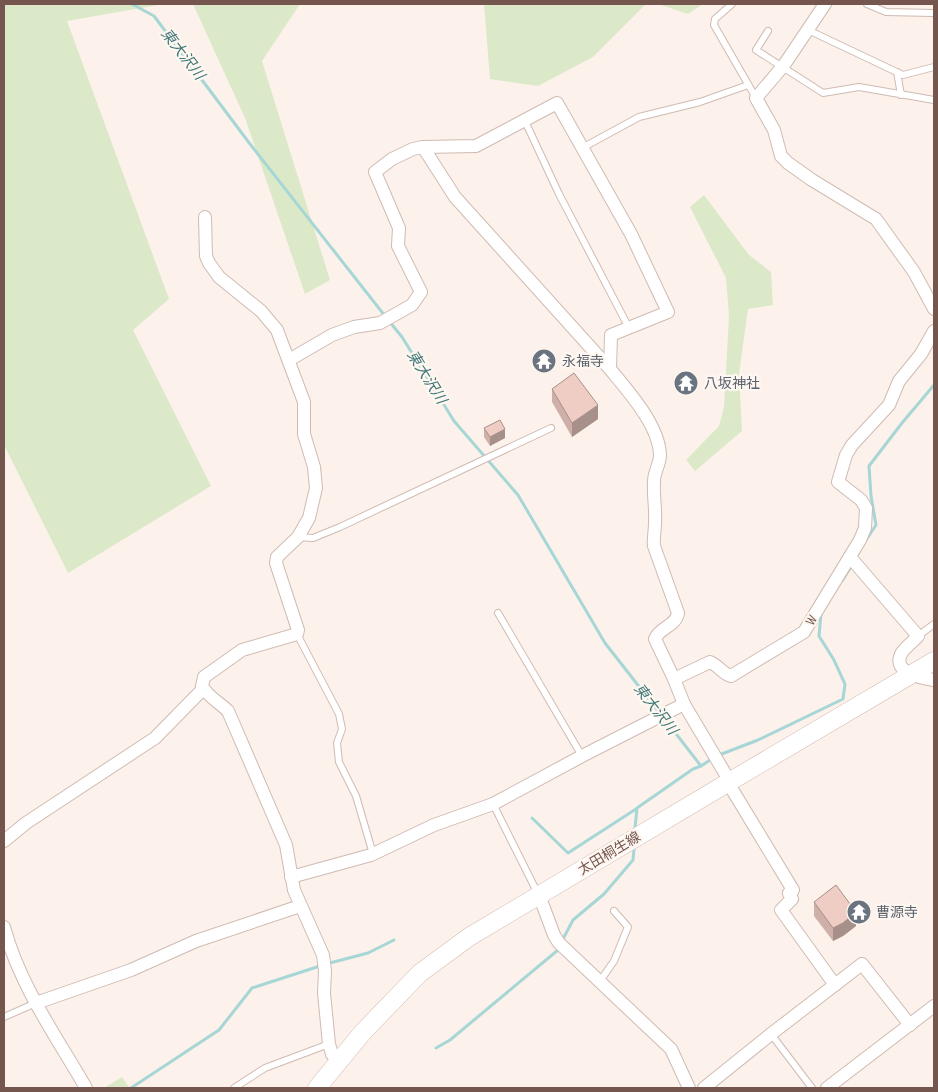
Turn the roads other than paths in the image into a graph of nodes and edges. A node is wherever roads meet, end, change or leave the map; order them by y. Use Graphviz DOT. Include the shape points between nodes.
graph roads {
  1 [pos="732,4"];
  2 [pos="825,4"];
  3 [pos="868,4"];
  4 [pos="934,13"];
  5 [pos="808,30"];
  6 [pos="768,32"];
  7 [pos="782,67"];
  8 [pos="934,67"];
  9 [pos="897,72"];
  10 [pos="748,85"];
  11 [pos="901,95"];
  12 [pos="756,98"];
  13 [pos="934,100"];
  14 [pos="525,120"];
  15 [pos="424,147"];
  16 [pos="582,148"];
  17 [pos="205,217"];
  18 [pos="933,300"];
  19 [pos="629,328"];
  20 [pos="934,331"];
  21 [pos="289,360"];
  22 [pos="610,369"];
  23 [pos="550,428"];
  24 [pos="298,537"];
  25 [pos="853,560"];
  26 [pos="498,612"];
  27 [pos="934,624"];
  28 [pos="297,634"];
  29 [pos="918,636"];
  30 [pos="934,662"];
  31 [pos="912,675"];
  32 [pos="674,679"];
  33 [pos="934,680"];
  34 [pos="203,689"];
  35 [pos="684,704"];
  36 [pos="582,756"];
  37 [pos="729,782"];
  38 [pos="493,804"];
  39 [pos="4,841"];
  40 [pos="373,854"];
  41 [pos="291,877"];
  42 [pos="538,895"];
  43 [pos="300,906"];
  44 [pos="614,911"];
  45 [pos="4,928"];
  46 [pos="600,981"];
  47 [pos="835,985"];
  48 [pos="36,1003"];
  49 [pos="934,1006"];
  50 [pos="4,1017"];
  51 [pos="910,1025"];
  52 [pos="771,1034"];
  53 [pos="329,1044"];
  54 [pos="338,1062"];
  55 [pos="86,1088"];
  56 [pos="234,1088"];
  57 [pos="317,1088"];
  58 [pos="688,1088"];
  59 [pos="704,1088"];
  60 [pos="812,1088"];
  61 [pos="827,1088"];
  1 -- 10 [label="lane" via="715,19 714,26"];
  2 -- 5 [label="street"];
  3 -- 4 [label="lane" via="886,12"];
  5 -- 7 [label="street"];
  5 -- 9 [label="lane"];
  6 -- 7 [label="lane" via="756,50"];
  7 -- 11 [label="lane" via="823,92 859,87"];
  7 -- 12 [label="street"];
  8 -- 9 [label="lane" via="903,75"];
  9 -- 11 [label="lane"];
  10 -- 12 [label="lane"];
  10 -- 16 [label="lane" via="700,102 639,117"];
  11 -- 13 [label="lane"];
  12 -- 18 [label="street" via="774,130 781,156 788,164 876,219"];
  14 -- 15 [label="street" via="476,146"];
  14 -- 16 [label="street" via="557,103"];
  14 -- 19 [label="lane" via="559,194"];
  15 -- 21 [label="street" via="392,159 375,172 399,228 398,246 421,292 412,305 380,323 332,335"];
  15 -- 22 [label="street" via="455,197"];
  16 -- 19 [label="street" via="631,234 668,312"];
  17 -- 21 [label="street" via="206,256 213,270 271,322"];
  19 -- 22 [label="street" via="610,335"];
  20 -- 25 [label="street, W" via="921,354 899,381 889,405 846,455 838,482 861,500 867,515"];
  21 -- 24 [label="street" via="304,402 304,434 314,467 316,488 310,518"];
  22 -- 32 [label="street" via="650,423 658,442 660,459 654,479 655,523 652,536 678,613 676,620 655,639"];
  23 -- 24 [label="lane" via="340,527 313,538"];
  24 -- 28 [label="street" via="276,557"];
  25 -- 29 [label="street"];
  25 -- 32 [label="street, W" via="804,632 731,676 710,662"];
  26 -- 36 [label="lane"];
  27 -- 29 [label="lane"];
  28 -- 34 [label="street" via="242,650 204,677"];
  28 -- 40 [label="lane" via="339,714 342,729 337,743 339,762 356,796"];
  29 -- 31 [label="street" via="900,656 903,669"];
  30 -- 31 [label="main road, 太田桐生線"];
  31 -- 33 [label="street"];
  31 -- 37 [label="main road, 太田桐生線"];
  32 -- 35 [label="street"];
  34 -- 39 [label="street" via="156,738 26,823"];
  34 -- 41 [label="street" via="228,711 286,845"];
  35 -- 36 [label="street"];
  35 -- 37 [label="street"];
  36 -- 38 [label="street"];
  37 -- 42 [label="main road, 太田桐生線"];
  37 -- 47 [label="street" via="793,890 789,894 792,899 781,910"];
  38 -- 40 [label="street" via="434,825"];
  38 -- 42 [label="lane"];
  40 -- 41 [label="street"];
  41 -- 43 [label="street"];
  42 -- 46 [label="street" via="561,945"];
  42 -- 54 [label="main road, 太田桐生線" via="469,937 420,974"];
  43 -- 48 [label="street" via="196,941 131,970"];
  43 -- 53 [label="street" via="324,963"];
  44 -- 46 [label="lane" via="628,927 614,961"];
  45 -- 48 [label="street" via="24,982"];
  46 -- 58 [label="street" via="671,1049"];
  47 -- 51 [label="street" via="862,964"];
  47 -- 52 [label="street"];
  48 -- 50 [label="lane"];
  48 -- 55 [label="street"];
  49 -- 51 [label="street"];
  51 -- 61 [label="street"];
  52 -- 59 [label="street"];
  52 -- 60 [label="lane"];
  53 -- 54 [label="street"];
  53 -- 56 [label="lane" via="265,1068"];
  54 -- 57 [label="main road, 太田桐生線"];
}
